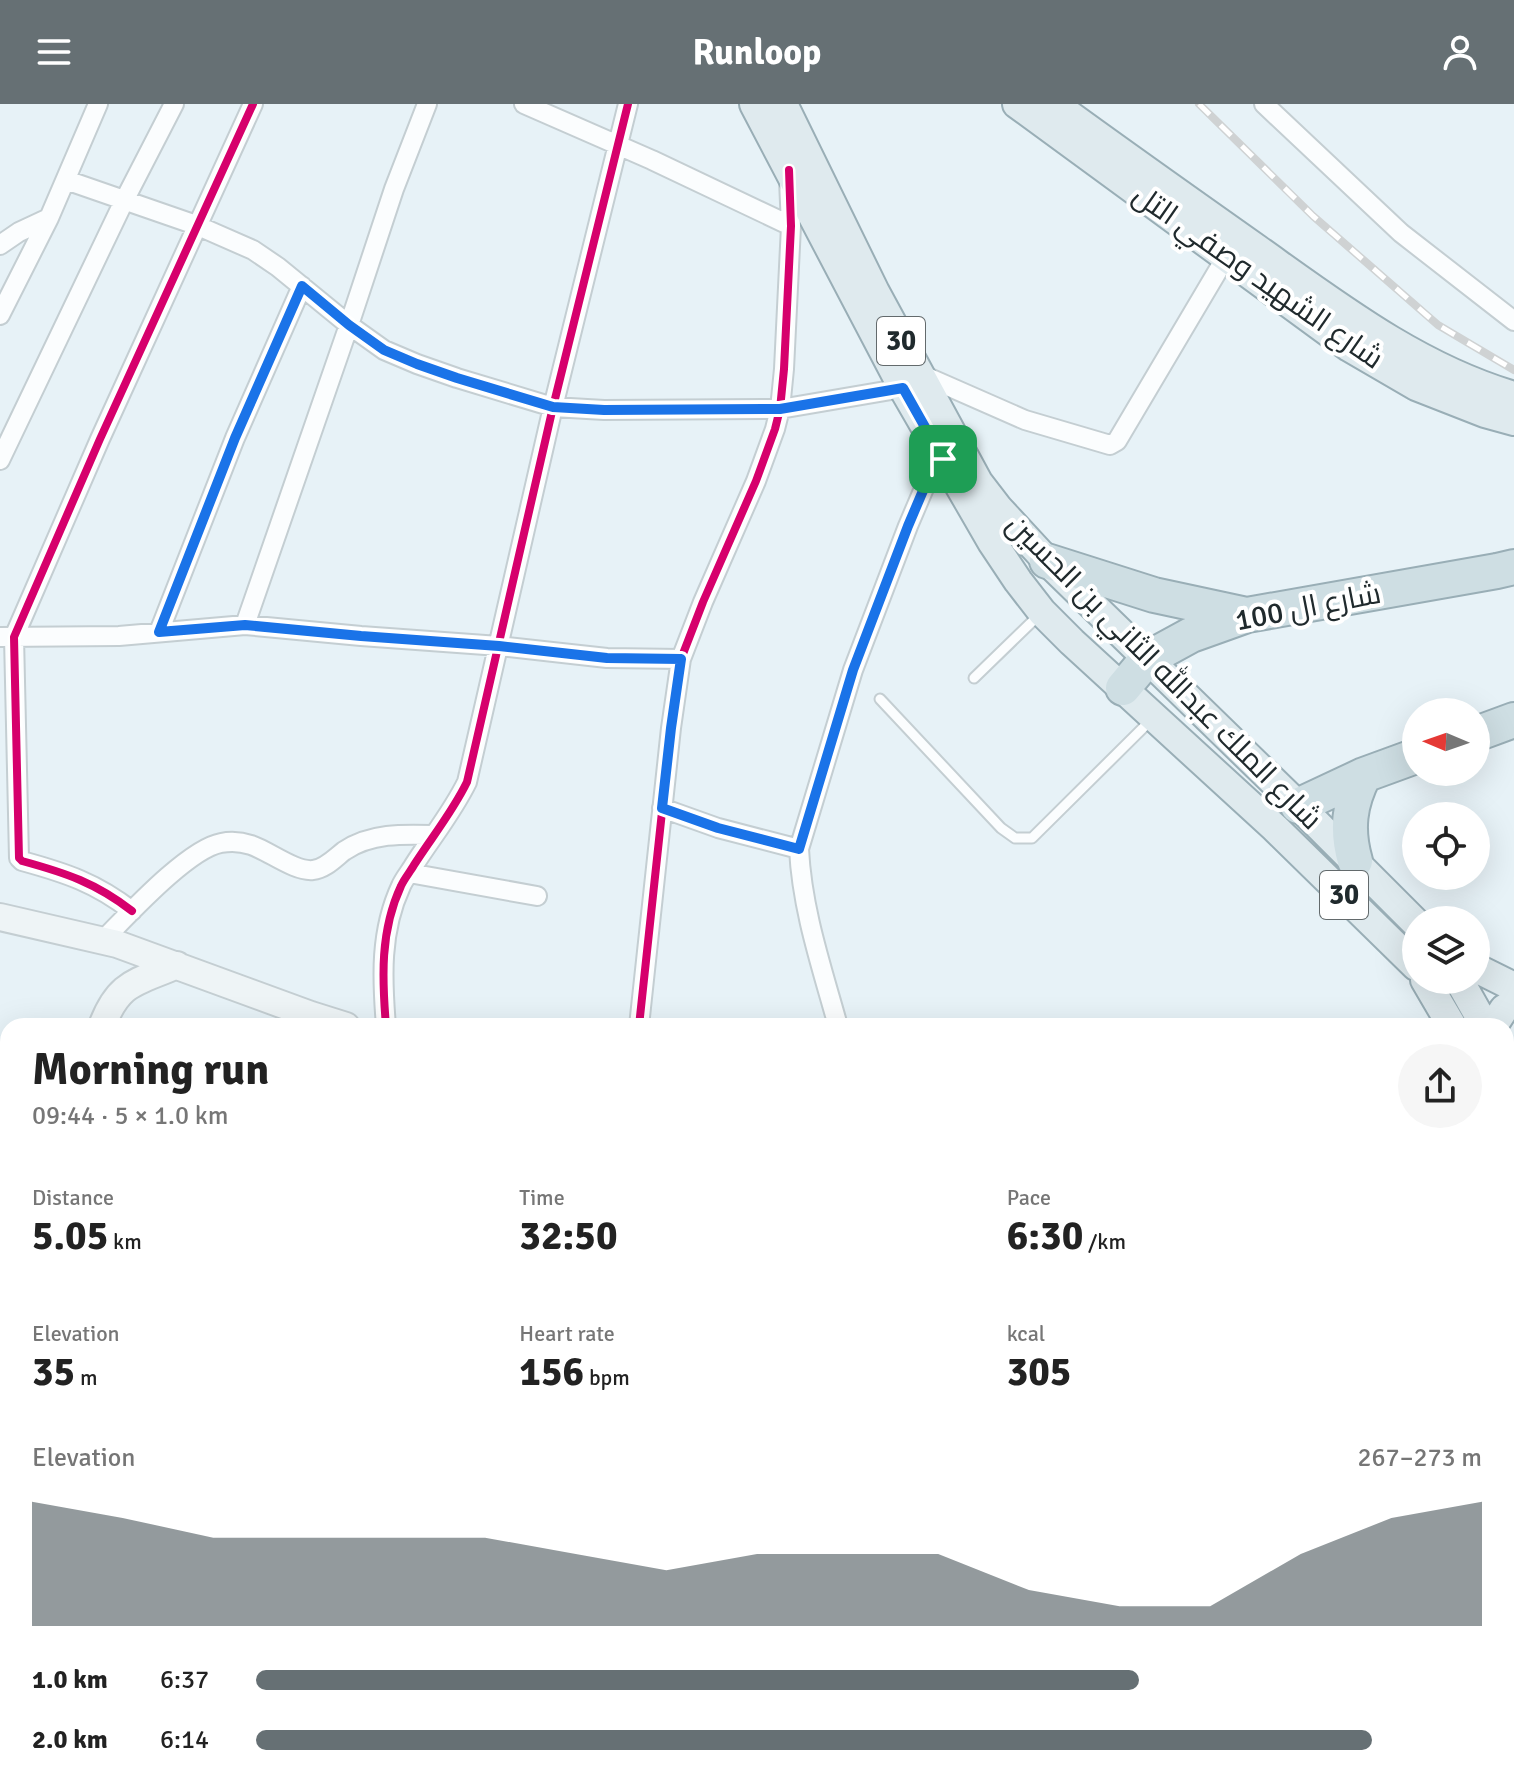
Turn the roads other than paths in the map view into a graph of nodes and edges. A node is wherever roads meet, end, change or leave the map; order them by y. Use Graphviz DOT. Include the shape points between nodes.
graph roads {
  1 [pos="98,104"];
  2 [pos="174,104"];
  3 [pos="253,104"];
  4 [pos="427,104"];
  5 [pos="524,104"];
  6 [pos="628,104"];
  7 [pos="754,104"];
  8 [pos="783,104"];
  9 [pos="1017,104"];
  10 [pos="1054,104"];
  11 [pos="1264,104"];
  12 [pos="619,146"];
  13 [pos="789,170"];
  14 [pos="66,180"];
  15 [pos="124,201"];
  16 [pos="49,218"];
  17 [pos="196,225"];
  18 [pos="791,226"];
  19 [pos="0,245"];
  20 [pos="1226,257"];
  21 [pos="302,286"];
  22 [pos="0,315"];
  23 [pos="1514,321"];
  24 [pos="349,325"];
  25 [pos="910,380"];
  26 [pos="1514,396"];
  27 [pos="553,407"];
  28 [pos="780,409"];
  29 [pos="1514,421"];
  30 [pos="943,459"];
  31 [pos="0,460"];
  32 [pos="1047,561"];
  33 [pos="1514,567"];
  34 [pos="1042,612"];
  35 [pos="1247,615"];
  36 [pos="245,625"];
  37 [pos="159,632"];
  38 [pos="7,637"];
  39 [pos="499,646"];
  40 [pos="681,659"];
  41 [pos="1147,659"];
  42 [pos="974,678"];
  43 [pos="1123,688"];
  44 [pos="880,699"];
  45 [pos="1154,718"];
  46 [pos="1514,720"];
  47 [pos="1490,729"];
  48 [pos="1402,761"];
  49 [pos="1364,775"];
  50 [pos="662,808"];
  51 [pos="1287,817"];
  52 [pos="433,835"];
  53 [pos="799,849"];
  54 [pos="1355,861"];
  55 [pos="409,873"];
  56 [pos="537,896"];
  57 [pos="1402,909"];
  58 [pos="132,911"];
  59 [pos="0,917"];
  60 [pos="103,940"];
  61 [pos="1402,950"];
  62 [pos="177,965"];
  63 [pos="1490,985"];
  64 [pos="1514,988"];
  65 [pos="1490,992"];
  66 [pos="1472,994"];
  67 [pos="1514,1002"];
  68 [pos="105,1018"];
  69 [pos="304,1018"];
  70 [pos="386,1018"];
  71 [pos="640,1018"];
  72 [pos="836,1018"];
  73 [pos="1482,1018"];
  74 [pos="1498,1018"];
  1 -- 14 [label="street"];
  2 -- 15 [label="street"];
  3 -- 17 [label="street"];
  4 -- 24 [label="street"];
  5 -- 12 [label="street"];
  6 -- 12 [label="street"];
  7 -- 13 [label="main road, شارع الملك عبدالله الثاني بن الحسين / 30"];
  8 -- 25 [label="main road, شارع الملك عبدالله الثاني بن الحسين / 30" via="868,279"];
  9 -- 20 [label="main road, شارع الشهيد وصفي التل"];
  10 -- 26 [label="main road, شارع الشهيد وصفي التل" via="1365,325 1449,370"];
  11 -- 23 [label="street" via="1401,233"];
  12 -- 18 [label="street"];
  12 -- 27 [label="street"];
  13 -- 18 [label="street"];
  13 -- 25 [label="main road, شارع الملك عبدالله الثاني بن الحسين / 30"];
  14 -- 15 [label="street"];
  14 -- 16 [label="street"];
  15 -- 17 [label="street"];
  15 -- 31 [label="street"];
  16 -- 19 [label="street"];
  16 -- 22 [label="street"];
  17 -- 21 [label="street" via="253,250"];
  17 -- 38 [label="street"];
  18 -- 28 [label="street"];
  20 -- 25 [label="street" via="1110,445"];
  20 -- 29 [label="main road, شارع الشهيد وصفي التل" via="1349,347 1416,386"];
  21 -- 24 [label="street"];
  21 -- 37 [label="street"];
  24 -- 27 [label="street" via="384,350 417,364"];
  24 -- 36 [label="street"];
  25 -- 28 [label="street"];
  25 -- 30 [label="main road, شارع الملك عبدالله الثاني بن الحسين / 30"];
  25 -- 32 [label="main road, شارع الملك عبدالله الثاني بن الحسين / 30" via="978,482"];
  27 -- 28 [label="street"];
  27 -- 39 [label="street"];
  28 -- 40 [label="street" via="756,481"];
  30 -- 34 [label="main road, شارع الملك عبدالله الثاني بن الحسين / 30"];
  30 -- 53 [label="street" via="925,486 853,670"];
  32 -- 35 [label="highway" via="1154,595"];
  32 -- 41 [label="main road, شارع الملك عبدالله الثاني بن الحسين / 30"];
  33 -- 35 [label="highway, شارع ال 100"];
  34 -- 42 [label="lane"];
  34 -- 43 [label="main road, شارع الملك عبدالله الثاني بن الحسين / 30"];
  35 -- 41 [label="highway, شارع ال 100" via="1191,635"];
  36 -- 37 [label="street"];
  36 -- 39 [label="street"];
  37 -- 38 [label="street"];
  38 -- 58 [label="street" via="19,858 91,885"];
  39 -- 40 [label="street" via="607,658"];
  39 -- 52 [label="street" via="467,782"];
  40 -- 50 [label="street"];
  41 -- 43 [label="highway, شارع ال 100"];
  41 -- 51 [label="main road, شارع الملك عبدالله الثاني بن الحسين / 30"];
  43 -- 45 [label="main road, شارع الملك عبدالله الثاني بن الحسين / 30"];
  44 -- 45 [label="lane" via="1015,838 1032,838"];
  45 -- 51 [label="main road, شارع الملك عبدالله الثاني بن الحسين / 30"];
  46 -- 47 [label="highway"];
  48 -- 49 [label="highway"];
  49 -- 51 [label="highway"];
  49 -- 54 [label="highway" via="1350,817"];
  50 -- 53 [label="street"];
  50 -- 71 [label="street"];
  51 -- 54 [label="main road, شارع الملك عبدالله الثاني بن الحسين / 30"];
  51 -- 61 [label="main road, شارع الملك عبدالله الثاني بن الحسين / 30"];
  52 -- 55 [label="street"];
  52 -- 58 [label="street" via="371,839 310,871 252,845 220,843 200,851"];
  53 -- 72 [label="street" via="806,909"];
  54 -- 57 [label="main road, شارع الملك عبدالله الثاني بن الحسين / 30"];
  55 -- 56 [label="street"];
  55 -- 70 [label="street" via="387,929 382,960"];
  58 -- 60 [label="street"];
  59 -- 60 [label="street"];
  60 -- 62 [label="street"];
  62 -- 68 [label="street" via="120,992"];
  62 -- 69 [label="street"];
  63 -- 64 [label="main road"];
  65 -- 67 [label="street"];
  66 -- 73 [label="main road"];
  67 -- 74 [label="main road"];
}
